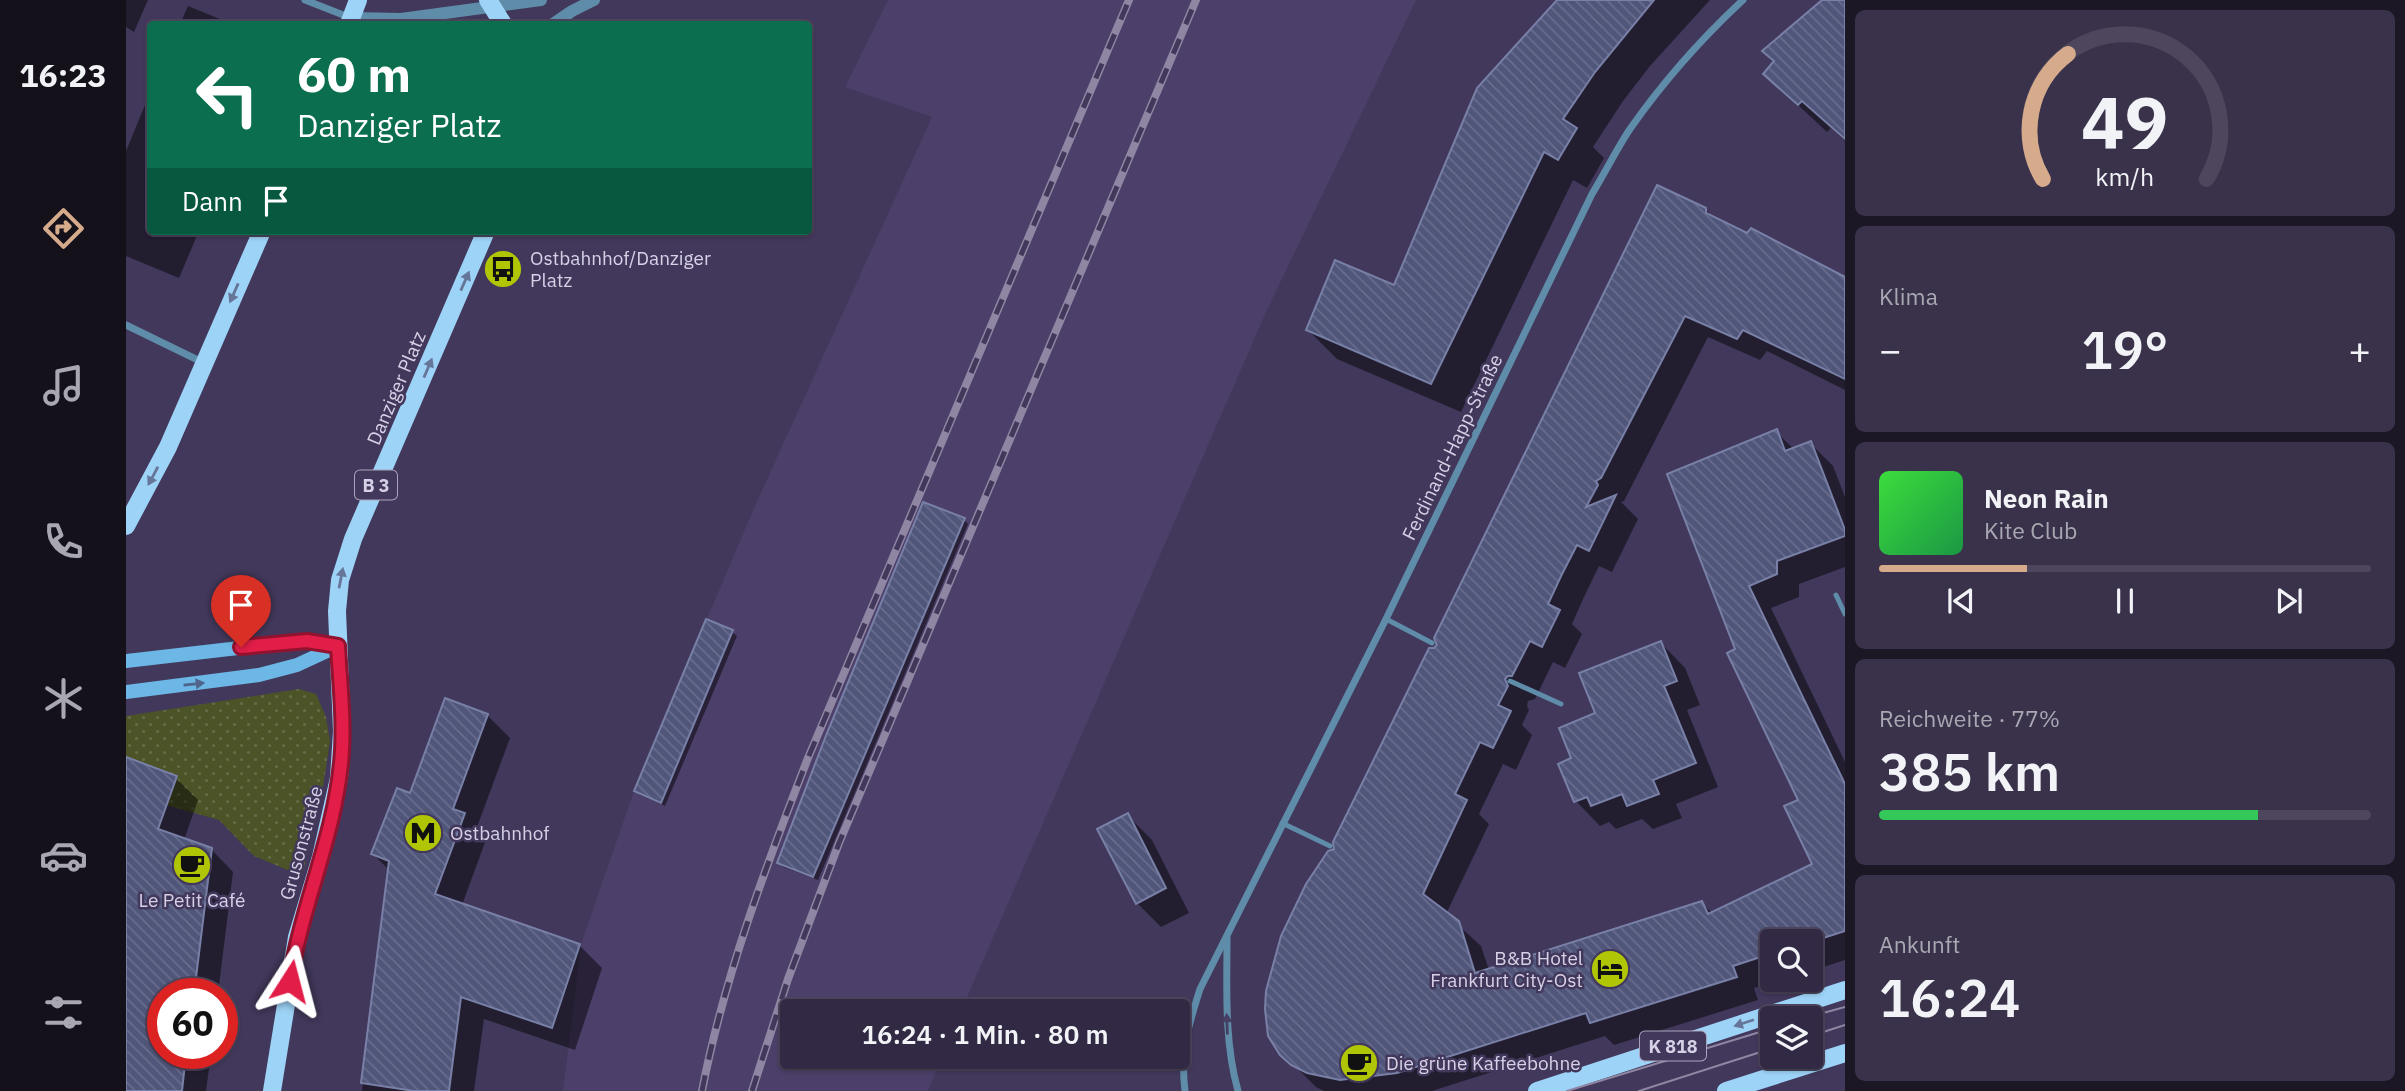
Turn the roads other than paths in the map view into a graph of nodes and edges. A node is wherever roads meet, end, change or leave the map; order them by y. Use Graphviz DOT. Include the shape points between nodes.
graph roads {
  1 [pos="305,0"];
  2 [pos="358,0"];
  3 [pos="541,0"];
  4 [pos="594,0"];
  5 [pos="1743,0"];
  6 [pos="490,3"];
  7 [pos="350,21"];
  8 [pos="501,21"];
  9 [pos="558,21"];
  10 [pos="260,235"];
  11 [pos="484,235"];
  12 [pos="126,325"];
  13 [pos="204,363"];
  14 [pos="126,526"];
  15 [pos="1836,595"];
  16 [pos="1845,614"];
  17 [pos="1386,619"];
  18 [pos="1432,643"];
  19 [pos="338,646"];
  20 [pos="126,661"];
  21 [pos="1510,681"];
  22 [pos="126,692"];
  23 [pos="1561,705"];
  24 [pos="1282,823"];
  25 [pos="1331,846"];
  26 [pos="1227,933"];
  27 [pos="1845,990"];
  28 [pos="1845,1053"];
  29 [pos="272,1091"];
  30 [pos="1185,1091"];
  31 [pos="1238,1091"];
  32 [pos="1537,1091"];
  33 [pos="1726,1091"];
  1 -- 7 [label="street"];
  2 -- 7 [label="main road"];
  3 -- 6 [label="street"];
  4 -- 9 [label="street"];
  5 -- 17 [label="street, Ferdinand-Happ-Straße" via="1666,80 1592,194"];
  6 -- 7 [label="street" via="401,19"];
  6 -- 8 [label="main road"];
  10 -- 13 [label="main road, one-way"];
  19 -- 11 [label="main road, Danziger Platz / B 3, one-way" via="340,580 353,539"];
  12 -- 13 [label="street"];
  13 -- 14 [label="main road, one-way" via="168,447"];
  15 -- 16 [label="lane"];
  17 -- 18 [label="lane"];
  17 -- 24 [label="street, Ferdinand-Happ-Straße"];
  19 -- 20 [label="main road" via="291,642"];
  22 -- 19 [label="main road, one-way" via="259,675 297,665"];
  19 -- 29 [label="main road, Grusonstraße / B 3" via="339,778 297,937"];
  21 -- 23 [label="lane"];
  24 -- 25 [label="lane"];
  24 -- 26 [label="street, Ferdinand-Happ-Straße"];
  26 -- 30 [label="street, Ferdinand-Happ-Straße" via="1200,989 1184,1042"];
  31 -- 26 [label="street, Ferdinand-Happ-Straße, one-way" via="1227,1028"];
  27 -- 32 [label="main road, K 818, one-way"];
  28 -- 33 [label="main road"];
}
